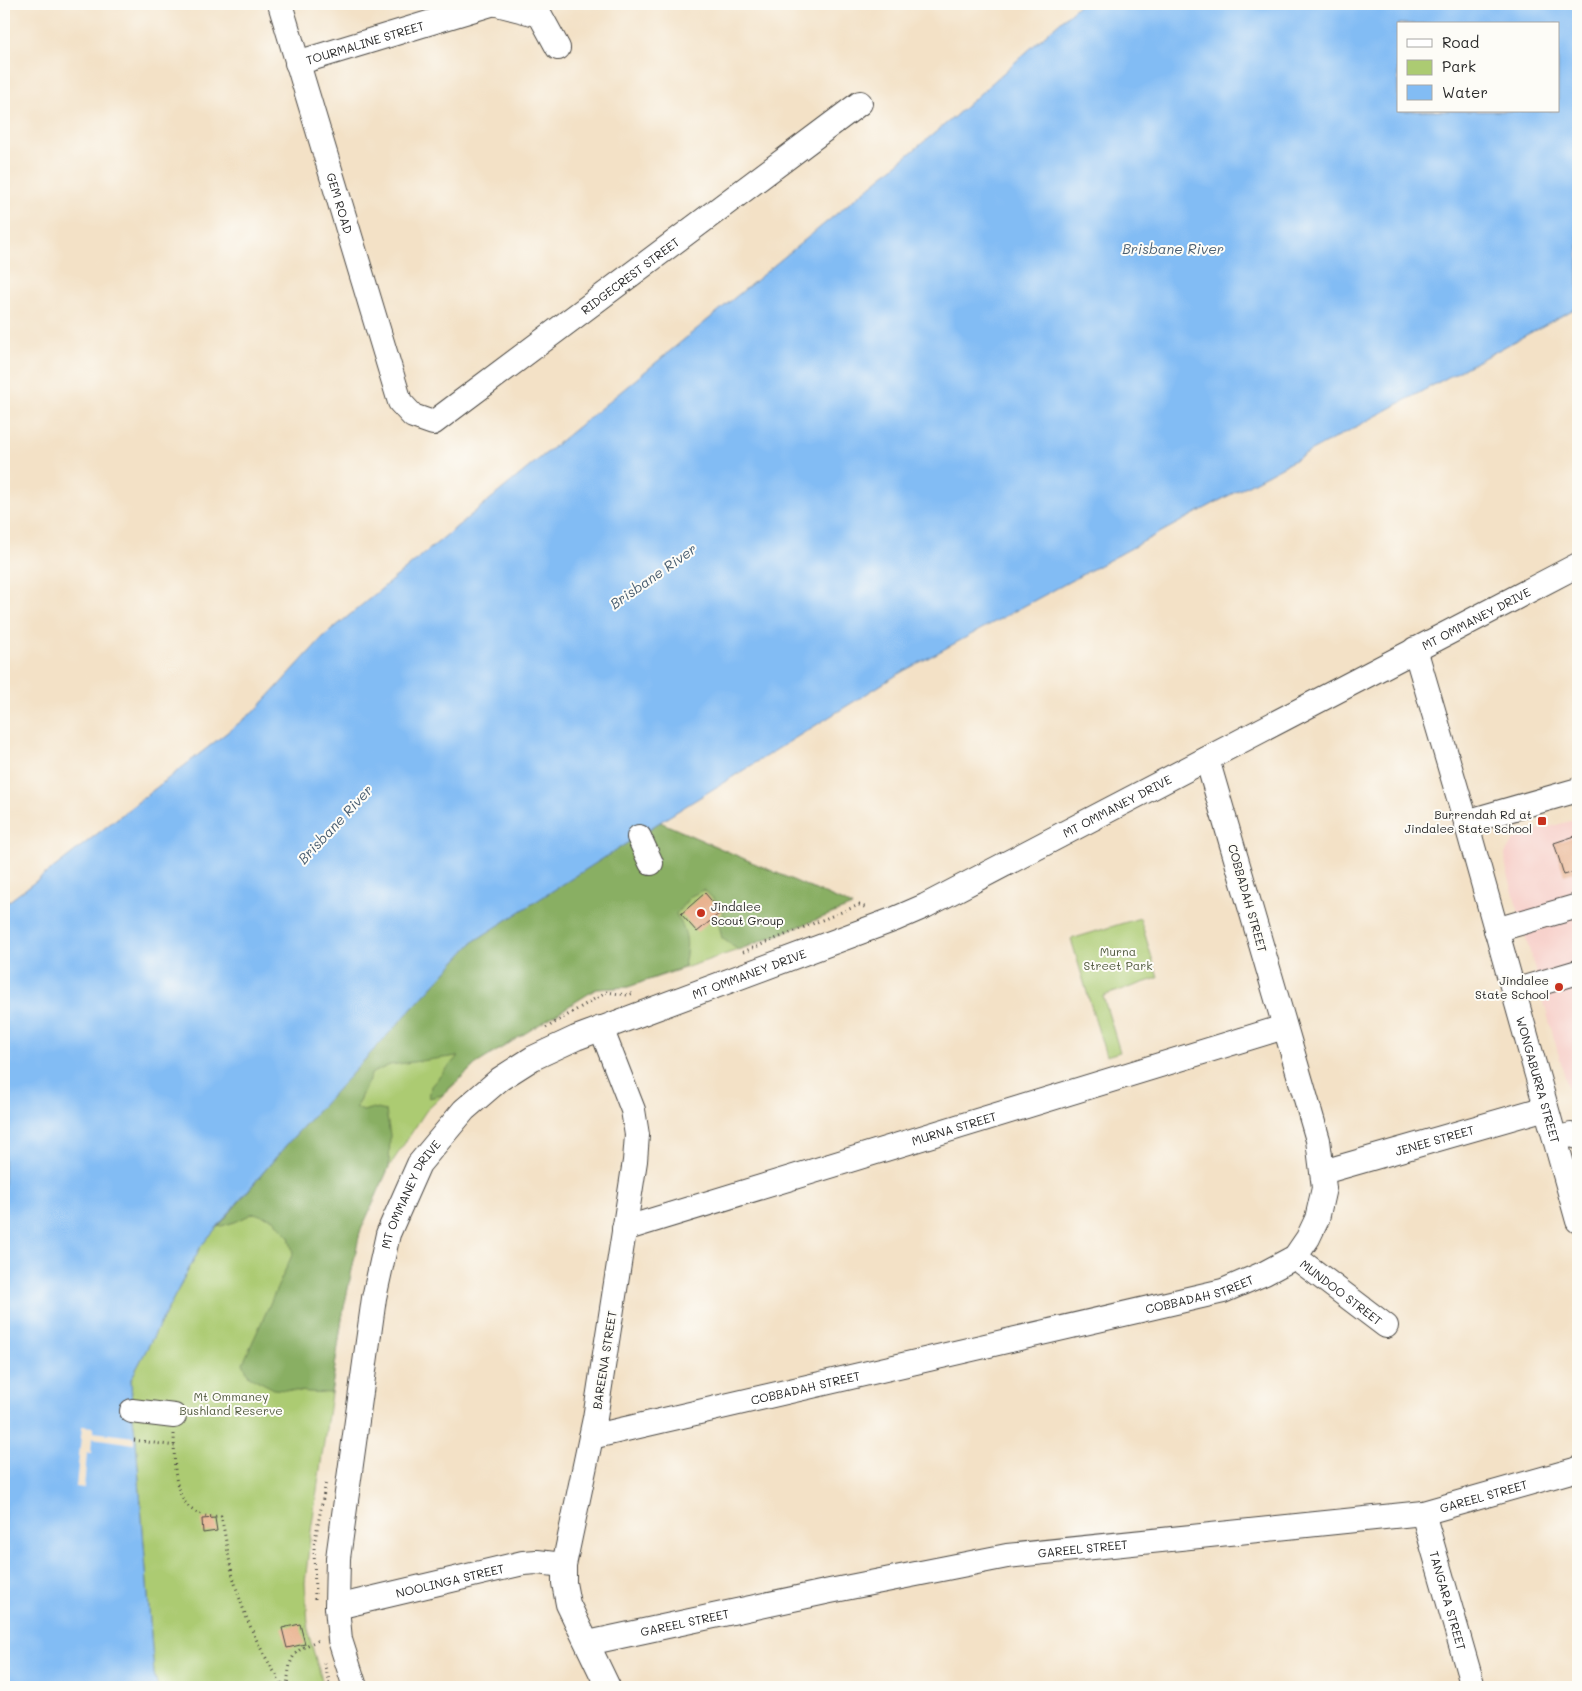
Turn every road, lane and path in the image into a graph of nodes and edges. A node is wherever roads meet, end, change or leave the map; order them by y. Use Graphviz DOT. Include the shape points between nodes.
graph roads {
  1 [pos="280,4"];
  2 [pos="491,4"];
  3 [pos="497,4"];
  4 [pos="558,48"];
  5 [pos="297,63"];
  6 [pos="860,103"];
  7 [pos="400,402"];
  8 [pos="1578,565"];
  9 [pos="1415,649"];
  10 [pos="1207,759"];
  11 [pos="1578,790"];
  12 [pos="1466,822"];
  13 [pos="639,837"];
  14 [pos="651,863"];
  15 [pos="1578,906"];
  16 [pos="1496,930"];
  17 [pos="1578,972"];
  18 [pos="1514,991"];
  19 [pos="1284,1026"];
  20 [pos="601,1028"];
  21 [pos="1546,1108"];
  22 [pos="1567,1138"];
  23 [pos="1323,1172"];
  24 [pos="1578,1221"];
  25 [pos="624,1229"];
  26 [pos="1295,1257"];
  27 [pos="1386,1326"];
  28 [pos="132,1411"];
  29 [pos="174,1416"];
  30 [pos="591,1437"];
  31 [pos="134,1440"];
  32 [pos="1578,1469"];
  33 [pos="1423,1513"];
  34 [pos="564,1564"];
  35 [pos="337,1607"];
  36 [pos="319,1640"];
  37 [pos="588,1643"];
  38 [pos="286,1687"];
  39 [pos="355,1687"];
  40 [pos="608,1687"];
  41 [pos="1473,1687"];
  1 -- 5 [label="street, GEM ROAD"];
  2 -- 5 [label="street, TOURMALINE STREET"];
  3 -- 4 [label="street" via="540,15"];
  5 -- 7 [label="street, GEM ROAD"];
  6 -- 7 [label="street, RIDGECREST STREET" via="433,423 414,416"];
  8 -- 9 [label="street, MT OMMANEY DRIVE"];
  9 -- 10 [label="street, MT OMMANEY DRIVE"];
  9 -- 12 [label="street, WONGABURRA STREET"];
  10 -- 19 [label="street, COBBADAH STREET"];
  10 -- 20 [label="street, MT OMMANEY DRIVE" via="925,906"];
  11 -- 12 [label="street"];
  12 -- 16 [label="street, WONGABURRA STREET"];
  13 -- 14 [label="street"];
  15 -- 16 [label="street"];
  16 -- 18 [label="street, WONGABURRA STREET"];
  17 -- 18 [label="street"];
  18 -- 21 [label="street, WONGABURRA STREET"];
  19 -- 23 [label="street, COBBADAH STREET" via="1318,1140"];
  19 -- 25 [label="street, MURNA STREET"];
  20 -- 25 [label="street, BAREENA STREET" via="634,1110 637,1136"];
  20 -- 35 [label="street, MT OMMANEY DRIVE" via="533,1058 500,1079 464,1110 419,1164 388,1234 374,1298 338,1558"];
  21 -- 22 [label="street, WONGABURRA STREET"];
  21 -- 23 [label="street, JENEE STREET"];
  22 -- 24 [label="street, WONGABURRA STREET"];
  23 -- 26 [label="street, COBBADAH STREET" via="1324,1188 1317,1219"];
  25 -- 30 [label="street, BAREENA STREET"];
  26 -- 27 [label="street, MUNDOO STREET"];
  26 -- 30 [label="street, COBBADAH STREET" via="1224,1291"];
  28 -- 29 [label="street"];
  30 -- 34 [label="street, BAREENA STREET"];
  31 -- 38 [label="path" via="175,1446 175,1474 180,1495 189,1506 205,1516 221,1516 233,1578 250,1628 265,1660"];
  32 -- 33 [label="street, GAREEL STREET"];
  33 -- 37 [label="street, GAREEL STREET" via="1007,1556"];
  33 -- 41 [label="street, TANGARA STREET"];
  34 -- 35 [label="street, NOOLINGA STREET" via="523,1563"];
  34 -- 37 [label="street, BAREENA STREET" via="568,1604"];
  35 -- 39 [label="street, MT OMMANEY DRIVE" via="340,1640"];
  36 -- 38 [label="path" via="302,1647 292,1656"];
  37 -- 40 [label="street, BAREENA STREET"];
}
